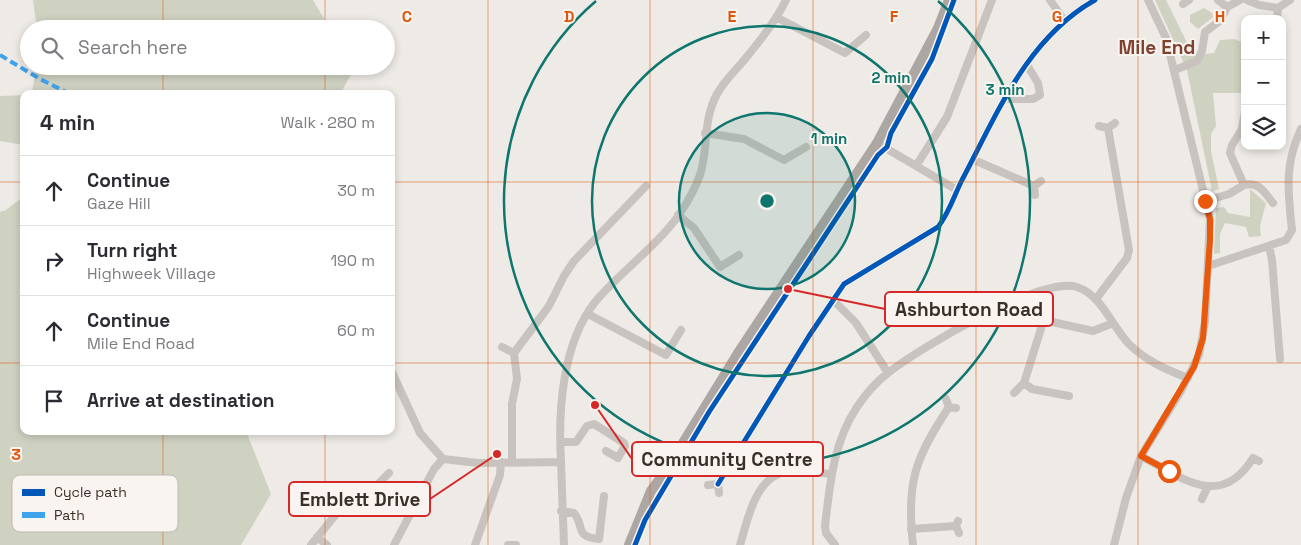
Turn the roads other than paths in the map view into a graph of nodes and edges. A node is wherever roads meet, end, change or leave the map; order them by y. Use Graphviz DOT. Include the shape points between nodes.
graph roads {
  1 [pos="786,0"];
  2 [pos="949,0"];
  3 [pos="992,0"];
  4 [pos="1050,0"];
  5 [pos="1095,0"];
  6 [pos="1148,0"];
  7 [pos="1218,0"];
  8 [pos="1240,0"];
  9 [pos="1247,0"];
  10 [pos="1290,0"];
  11 [pos="1227,7"];
  12 [pos="1278,8"];
  13 [pos="1277,15"];
  14 [pos="776,17"];
  15 [pos="1064,20"];
  16 [pos="866,35"];
  17 [pos="1027,65"];
  18 [pos="1175,70"];
  19 [pos="1004,99"];
  20 [pos="1115,123"];
  21 [pos="1099,126"];
  22 [pos="1108,128"];
  23 [pos="1301,129"];
  24 [pos="1241,131"];
  25 [pos="705,133"];
  26 [pos="877,143"];
  27 [pos="806,147"];
  28 [pos="974,160"];
  29 [pos="916,166"];
  30 [pos="1041,181"];
  31 [pos="1244,185"];
  32 [pos="646,186"];
  33 [pos="1034,186"];
  34 [pos="957,190"];
  35 [pos="1035,195"];
  36 [pos="1205,201"];
  37 [pos="1273,203"];
  38 [pos="678,216"];
  39 [pos="1269,246"];
  40 [pos="739,255"];
  41 [pos="1208,266"];
  42 [pos="1031,294"];
  43 [pos="1096,299"];
  44 [pos="833,300"];
  45 [pos="588,314"];
  46 [pos="1044,319"];
  47 [pos="1113,324"];
  48 [pos="681,330"];
  49 [pos="502,347"];
  50 [pos="514,352"];
  51 [pos="1280,359"];
  52 [pos="888,373"];
  53 [pos="1188,378"];
  54 [pos="395,379"];
  55 [pos="1024,383"];
  56 [pos="1014,393"];
  57 [pos="1069,396"];
  58 [pos="950,405"];
  59 [pos="561,442"];
  60 [pos="606,451"];
  61 [pos="1141,456"];
  62 [pos="443,458"];
  63 [pos="1259,461"];
  64 [pos="500,462"];
  65 [pos="512,462"];
  66 [pos="561,462"];
  67 [pos="389,473"];
  68 [pos="830,474"];
  69 [pos="718,484"];
  70 [pos="708,485"];
  71 [pos="1207,488"];
  72 [pos="719,493"];
  73 [pos="604,496"];
  74 [pos="350,497"];
  75 [pos="1202,500"];
  76 [pos="561,511"];
  77 [pos="337,512"];
  78 [pos="411,512"];
  79 [pos="344,519"];
  80 [pos="958,527"];
  81 [pos="911,529"];
  82 [pos="317,537"];
  83 [pos="311,545"];
  84 [pos="327,545"];
  85 [pos="394,545"];
  86 [pos="475,545"];
  87 [pos="508,545"];
  88 [pos="516,545"];
  89 [pos="564,545"];
  90 [pos="629,545"];
  91 [pos="740,545"];
  92 [pos="835,545"];
  93 [pos="913,545"];
  94 [pos="1114,545"];
  1 -- 14 [label="street"];
  2 -- 26 [label="main road" via="938,28"];
  3 -- 29 [label="street" via="947,117"];
  4 -- 15 [label="street"];
  5 -- 15 [label="street"];
  6 -- 18 [label="street" via="1164,32"];
  7 -- 11 [label="street"];
  8 -- 11 [label="street"];
  9 -- 12 [label="street"];
  10 -- 12 [label="street"];
  11 -- 18 [label="street" via="1221,20 1204,32 1197,61"];
  12 -- 13 [label="street"];
  14 -- 16 [label="street" via="845,53"];
  14 -- 25 [label="street" via="718,93"];
  15 -- 17 [label="street" via="1038,47"];
  17 -- 19 [label="street"];
  17 -- 19 [label="street" via="1035,76 1040,95 1034,99"];
  18 -- 36 [label="street"];
  19 -- 28 [label="street"];
  20 -- 22 [label="street"];
  21 -- 22 [label="street"];
  22 -- 43 [label="street" via="1129,250 1123,264"];
  23 -- 39 [label="street" via="1287,173 1292,230 1286,240"];
  24 -- 31 [label="street" via="1230,153"];
  25 -- 27 [label="street" via="744,140 784,160"];
  25 -- 38 [label="street" via="700,174"];
  26 -- 29 [label="street"];
  26 -- 90 [label="main road" via="651,491"];
  28 -- 33 [label="street"];
  28 -- 34 [label="street"];
  29 -- 34 [label="street"];
  30 -- 33 [label="street"];
  31 -- 36 [label="street" via="1230,194"];
  31 -- 37 [label="street" via="1252,183 1259,186"];
  32 -- 50 [label="street" via="574,261 549,306"];
  33 -- 35 [label="street"];
  34 -- 44 [label="street" via="946,217 938,227 844,284"];
  36 -- 41 [label="street" via="1210,219"];
  38 -- 40 [label="street" via="694,228 720,267"];
  38 -- 45 [label="street"];
  39 -- 41 [label="street"];
  39 -- 51 [label="street"];
  41 -- 53 [label="street" via="1203,338"];
  42 -- 43 [label="street" via="1060,285 1076,286"];
  42 -- 46 [label="street" via="1039,315"];
  42 -- 52 [label="street" via="998,307"];
  43 -- 47 [label="street"];
  44 -- 52 [label="street" via="856,323"];
  44 -- 69 [label="street"];
  45 -- 48 [label="street" via="666,355"];
  45 -- 59 [label="street" via="567,370"];
  46 -- 47 [label="street" via="1094,331"];
  46 -- 55 [label="street"];
  47 -- 53 [label="street" via="1145,357"];
  49 -- 50 [label="street"];
  50 -- 65 [label="street" via="517,379 512,404"];
  52 -- 68 [label="street" via="868,392 847,423"];
  53 -- 61 [label="street"];
  54 -- 62 [label="street" via="420,434"];
  55 -- 56 [label="street"];
  55 -- 57 [label="street" via="1032,389"];
  58 -- 81 [label="street" via="917,462 911,491"];
  59 -- 60 [label="street" via="576,442 587,426 594,424 624,443 618,458"];
  59 -- 66 [label="street"];
  61 -- 71 [label="street"];
  61 -- 94 [label="street"];
  62 -- 64 [label="street" via="478,463"];
  62 -- 78 [label="street"];
  63 -- 71 [label="street" via="1253,458 1235,480"];
  64 -- 65 [label="street"];
  64 -- 86 [label="street" via="500,475"];
  65 -- 66 [label="street"];
  66 -- 76 [label="street"];
  67 -- 78 [label="street" via="373,486"];
  68 -- 91 [label="street" via="790,471 773,477 752,506"];
  68 -- 92 [label="street" via="825,526"];
  69 -- 70 [label="street"];
  69 -- 72 [label="street"];
  71 -- 75 [label="street"];
  73 -- 76 [label="street" via="599,539 581,533 574,513"];
  74 -- 77 [label="street"];
  76 -- 89 [label="street"];
  77 -- 79 [label="street"];
  77 -- 82 [label="street"];
  78 -- 85 [label="street"];
  80 -- 81 [label="street"];
  81 -- 93 [label="street"];
  82 -- 83 [label="street"];
  82 -- 84 [label="street"];
  87 -- 88 [label="street"];
}
